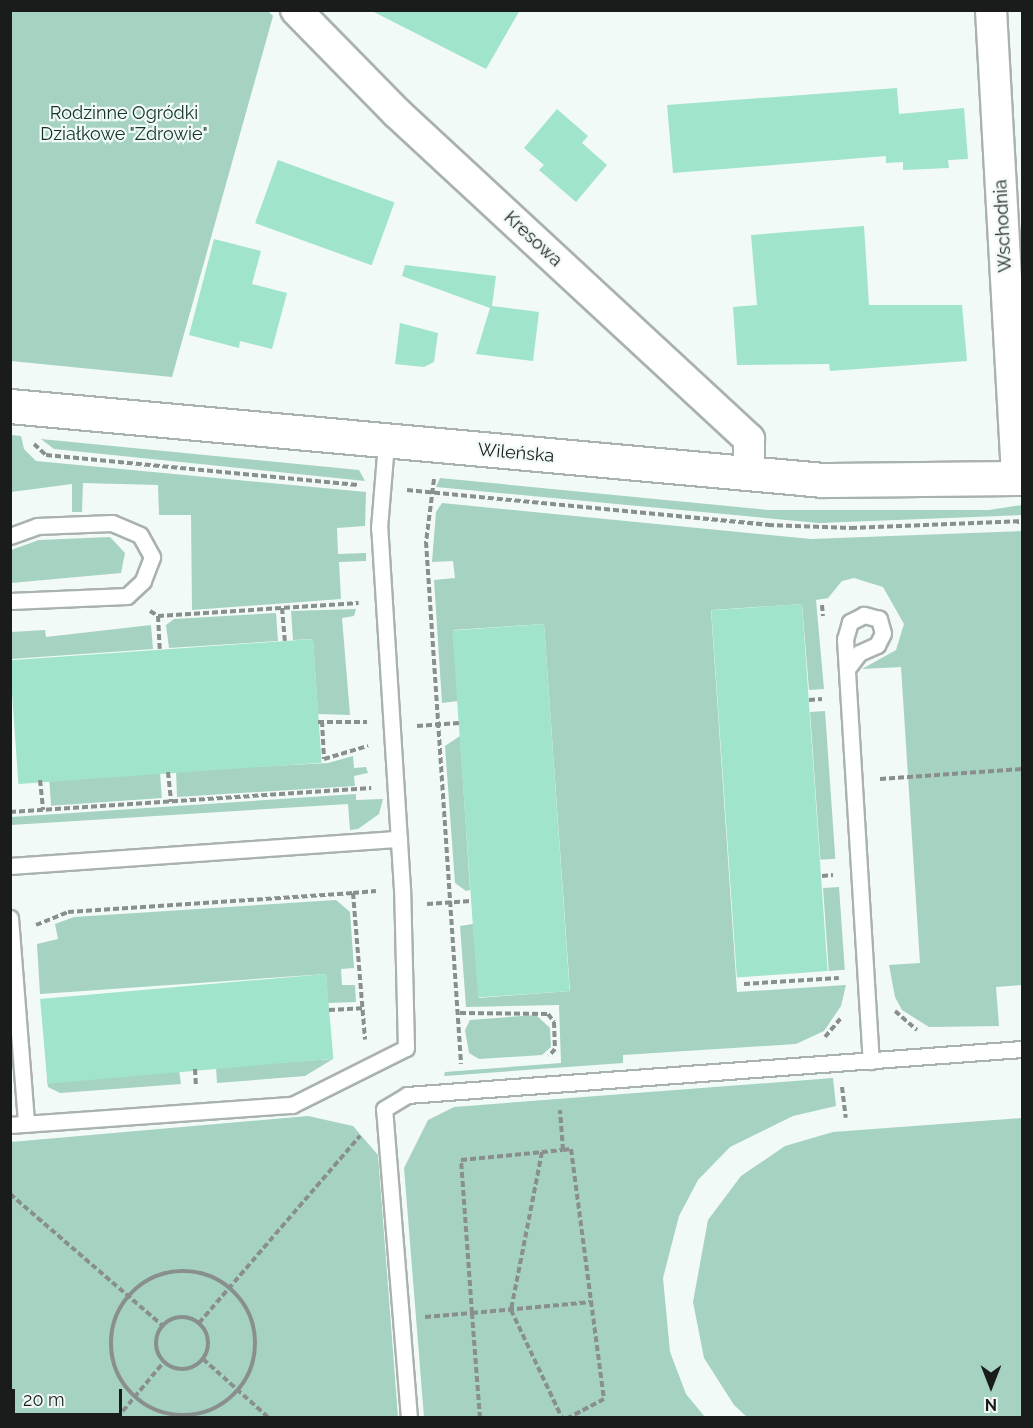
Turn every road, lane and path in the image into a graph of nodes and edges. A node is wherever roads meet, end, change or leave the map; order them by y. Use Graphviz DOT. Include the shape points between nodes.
graph roads {
  1 [pos="296,10"];
  2 [pos="990,10"];
  3 [pos="10,406"];
  4 [pos="32,433"];
  5 [pos="386,442"];
  6 [pos="436,473"];
  7 [pos="749,474"];
  8 [pos="1020,478"];
  9 [pos="382,488"];
  10 [pos="430,492"];
  11 [pos="1023,521"];
  12 [pos="10,536"];
  13 [pos="127,596"];
  14 [pos="384,601"];
  15 [pos="10,602"];
  16 [pos="282,608"];
  17 [pos="158,616"];
  18 [pos="285,641"];
  19 [pos="160,649"];
  20 [pos="847,669"];
  21 [pos="829,698"];
  22 [pos="809,700"];
  23 [pos="392,723"];
  24 [pos="459,723"];
  25 [pos="437,724"];
  26 [pos="393,745"];
  27 [pos="1023,769"];
  28 [pos="168,772"];
  29 [pos="40,780"];
  30 [pos="854,780"];
  31 [pos="396,786"];
  32 [pos="171,802"];
  33 [pos="43,810"];
  34 [pos="10,812"];
  35 [pos="399,839"];
  36 [pos="10,866"];
  37 [pos="471,901"];
  38 [pos="451,902"];
  39 [pos="403,905"];
  40 [pos="10,918"];
  41 [pos="30,928"];
  42 [pos="889,1002"];
  43 [pos="362,1008"];
  44 [pos="329,1010"];
  45 [pos="460,1013"];
  46 [pos="922,1032"];
  47 [pos="1023,1049"];
  48 [pos="542,1060"];
  49 [pos="871,1061"];
  50 [pos="463,1064"];
  51 [pos="474,1064"];
  52 [pos="451,1065"];
  53 [pos="195,1069"];
  54 [pos="368,1071"];
  55 [pos="557,1085"];
  56 [pos="207,1088"];
  57 [pos="196,1089"];
  58 [pos="184,1090"];
  59 [pos="384,1109"];
  60 [pos="26,1123"];
  61 [pos="10,1125"];
  62 [pos="563,1150"];
  63 [pos="542,1152"];
  64 [pos="10,1194"];
  65 [pos="229,1287"];
  66 [pos="127,1296"];
  67 [pos="591,1302"];
  68 [pos="511,1310"];
  69 [pos="472,1313"];
  70 [pos="401,1318"];
  71 [pos="199,1323"];
  72 [pos="162,1325"];
  73 [pos="203,1359"];
  74 [pos="163,1363"];
  75 [pos="238,1389"];
  76 [pos="134,1397"];
  77 [pos="117,1418"];
  78 [pos="269,1418"];
  79 [pos="409,1418"];
  80 [pos="480,1418"];
  81 [pos="562,1418"];
  82 [pos="568,1418"];
  1 -- 7 [label="street, Kresowa" via="397,113 749,439"];
  2 -- 8 [label="street, Wschodnia"];
  3 -- 5 [label="street, Wileńska"];
  4 -- 9 [label="path" via="34,447 46,455"];
  5 -- 7 [label="street, Wileńska"];
  5 -- 9 [label="lane"];
  6 -- 10 [label="path"];
  7 -- 8 [label="street, Wileńska" via="890,481"];
  9 -- 10 [label="path"];
  9 -- 14 [label="lane"];
  10 -- 11 [label="path" via="768,525 863,528"];
  10 -- 25 [label="path" via="426,542"];
  12 -- 13 [label="lane" via="37,526 112,523 140,535 152,557 143,581"];
  13 -- 15 [label="lane"];
  13 -- 17 [label="path"];
  14 -- 16 [label="path"];
  14 -- 23 [label="lane"];
  16 -- 17 [label="path"];
  16 -- 18 [label="path"];
  17 -- 19 [label="path"];
  20 -- 30 [label="lane"];
  21 -- 22 [label="path"];
  23 -- 25 [label="path"];
  23 -- 26 [label="lane"];
  23 -- 26 [label="path" via="320,722 324,759 359,746"];
  24 -- 25 [label="path"];
  25 -- 38 [label="path"];
  26 -- 31 [label="lane"];
  27 -- 30 [label="path"];
  28 -- 32 [label="path"];
  29 -- 33 [label="path"];
  30 -- 49 [label="lane"];
  31 -- 32 [label="path"];
  31 -- 35 [label="lane"];
  32 -- 33 [label="path"];
  33 -- 34 [label="path"];
  35 -- 36 [label="lane"];
  35 -- 39 [label="lane"];
  37 -- 38 [label="path"];
  38 -- 39 [label="path"];
  38 -- 45 [label="path"];
  39 -- 54 [label="lane" via="410,1040 400,1054"];
  40 -- 60 [label="lane"];
  41 -- 43 [label="path" via="68,912 353,893"];
  42 -- 46 [label="path" via="900,1019"];
  43 -- 44 [label="path"];
  43 -- 54 [label="path"];
  45 -- 48 [label="path" via="548,1014 554,1022 555,1049"];
  45 -- 50 [label="path"];
  47 -- 49 [label="lane"];
  49 -- 55 [label="lane"];
  50 -- 51 [label="path"];
  50 -- 52 [label="path"];
  53 -- 57 [label="path"];
  54 -- 60 [label="lane" via="292,1105"];
  55 -- 59 [label="lane" via="407,1095"];
  55 -- 62 [label="path"];
  56 -- 57 [label="path"];
  57 -- 58 [label="path"];
  59 -- 65 [label="path"];
  59 -- 70 [label="lane"];
  60 -- 61 [label="lane"];
  62 -- 63 [label="path"];
  62 -- 67 [label="path" via="571,1149"];
  63 -- 68 [label="path"];
  63 -- 69 [label="path" via="461,1160"];
  64 -- 66 [label="path"];
  65 -- 66 [label="path" via="213,1277 176,1270 141,1283"];
  65 -- 71 [label="path"];
  65 -- 75 [label="path" via="242,1301 255,1336 248,1374"];
  66 -- 72 [label="path"];
  66 -- 76 [label="path" via="117,1312 110,1347 114,1366"];
  67 -- 68 [label="path"];
  67 -- 82 [label="path" via="604,1399"];
  68 -- 69 [label="path"];
  68 -- 81 [label="path"];
  69 -- 70 [label="path"];
  69 -- 80 [label="path"];
  70 -- 79 [label="lane"];
  71 -- 72 [label="path" via="185,1317"];
  71 -- 73 [label="path" via="208,1336"];
  72 -- 74 [label="path" via="155,1340"];
  73 -- 74 [label="path" via="179,1370"];
  73 -- 75 [label="path"];
  74 -- 76 [label="path"];
  75 -- 76 [label="path" via="224,1402 187,1415 168,1414"];
  75 -- 78 [label="path"];
  76 -- 77 [label="path"];
}
